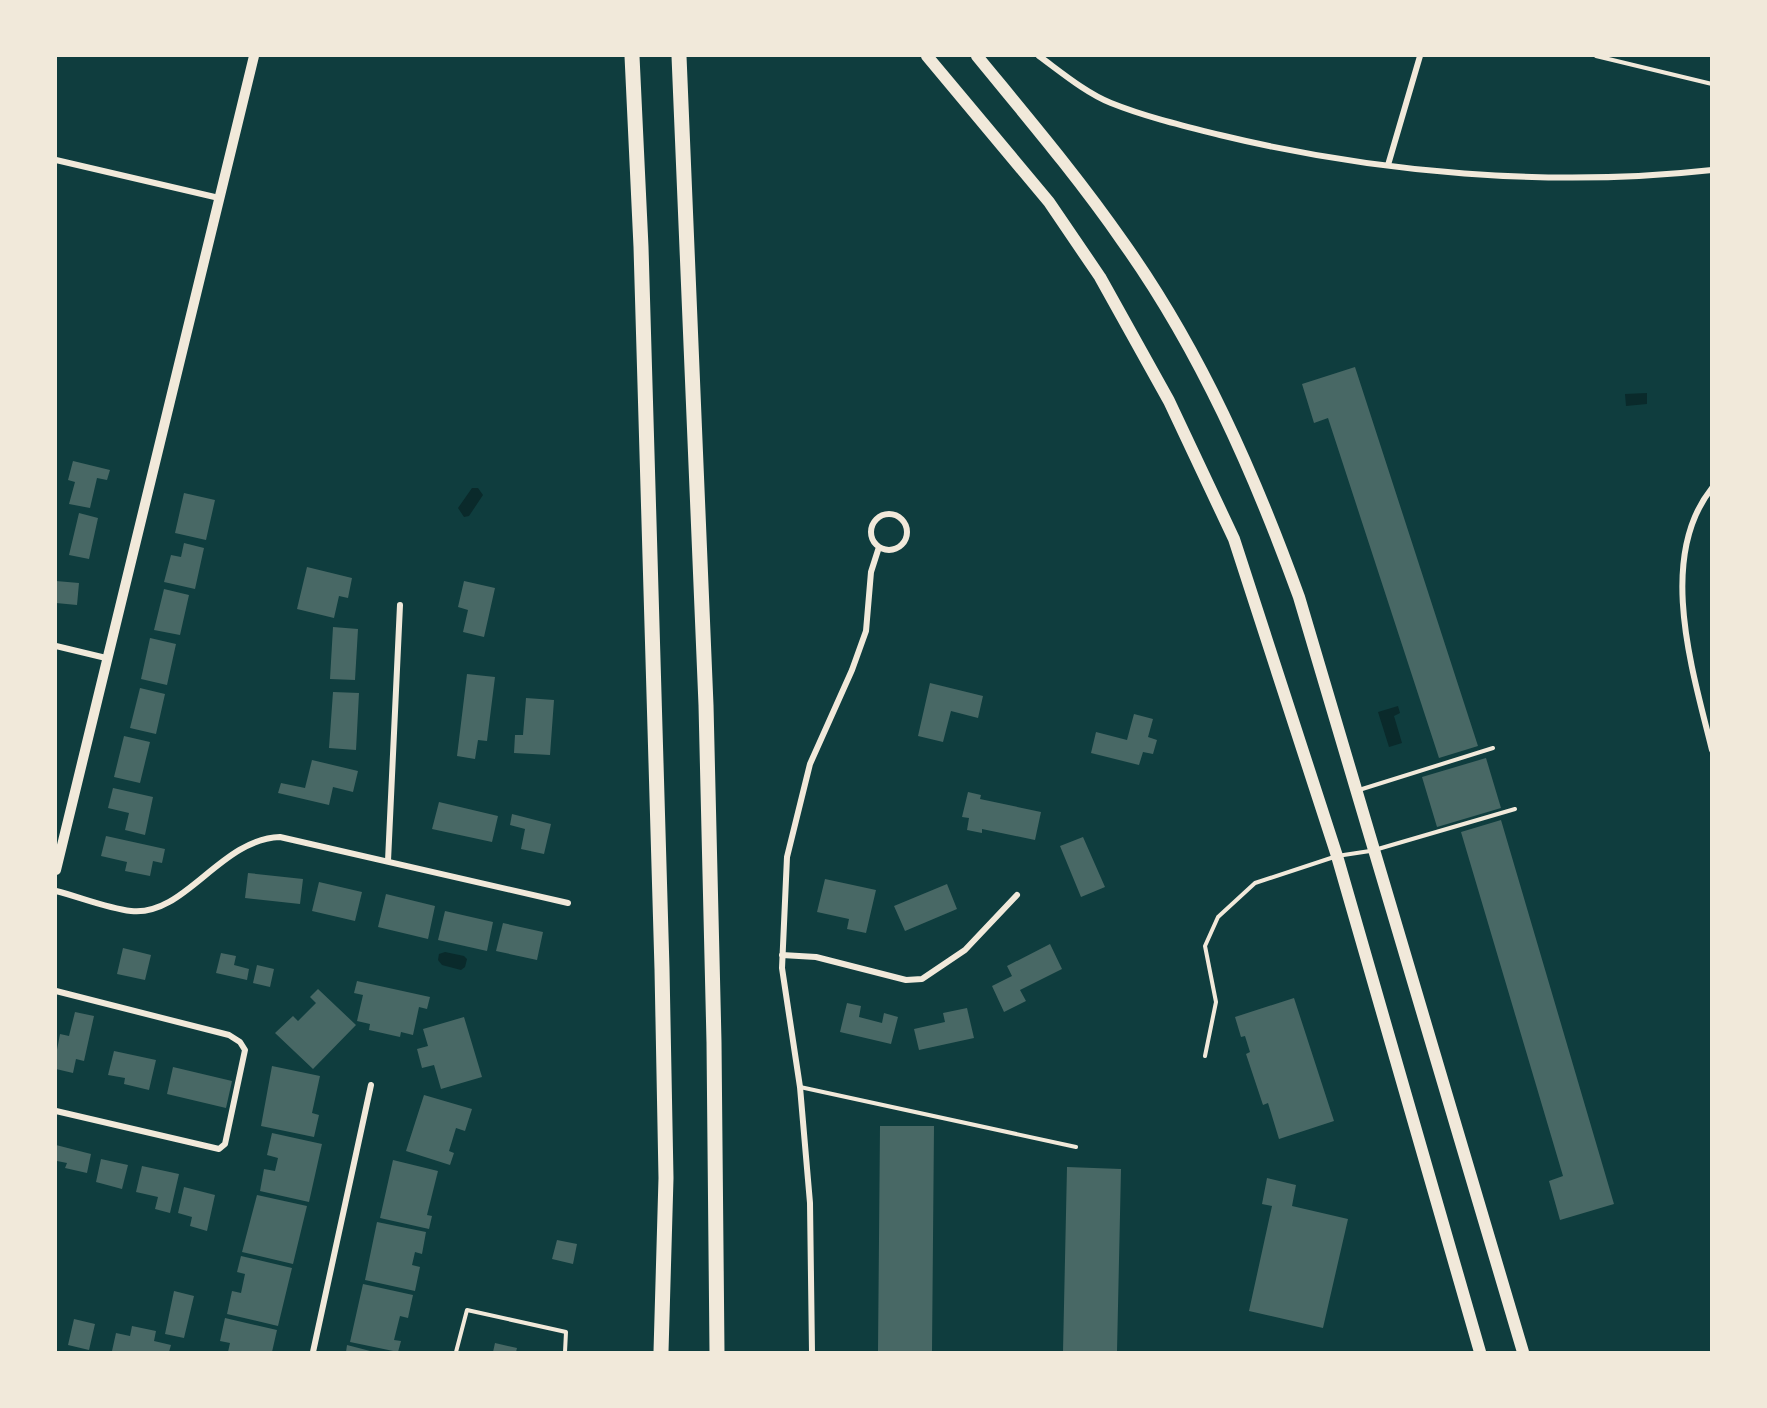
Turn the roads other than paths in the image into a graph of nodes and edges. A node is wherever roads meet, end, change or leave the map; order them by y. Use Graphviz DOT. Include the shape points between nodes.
graph roads {
  1 [pos="254,56"];
  2 [pos="632,56"];
  3 [pos="679,56"];
  4 [pos="927,56"];
  5 [pos="977,56"];
  6 [pos="1040,56"];
  7 [pos="1420,56"];
  8 [pos="1596,56"];
  9 [pos="1712,84"];
  10 [pos="56,160"];
  11 [pos="1388,165"];
  12 [pos="1712,170"];
  13 [pos="219,198"];
  14 [pos="1712,488"];
  15 [pos="879,547"];
  16 [pos="400,605"];
  17 [pos="56,646"];
  18 [pos="106,658"];
  19 [pos="1493,748"];
  20 [pos="1712,750"];
  21 [pos="1358,791"];
  22 [pos="1515,809"];
  23 [pos="1375,850"];
  24 [pos="1337,856"];
  25 [pos="388,861"];
  26 [pos="56,870"];
  27 [pos="56,891"];
  28 [pos="1017,895"];
  29 [pos="568,903"];
  30 [pos="782,955"];
  31 [pos="56,991"];
  32 [pos="1204,1056"];
  33 [pos="371,1085"];
  34 [pos="800,1087"];
  35 [pos="56,1111"];
  36 [pos="1076,1148"];
  37 [pos="313,1353"];
  38 [pos="456,1353"];
  39 [pos="565,1353"];
  40 [pos="661,1353"];
  41 [pos="717,1353"];
  42 [pos="812,1353"];
  43 [pos="1480,1353"];
  44 [pos="1523,1353"];
  1 -- 13 [label="street"];
  2 -- 40 [label="highway" via="662,969 666,1178"];
  3 -- 41 [label="highway" via="706,705"];
  4 -- 24 [label="main road" via="1048,202 1100,277 1169,401 1234,539"];
  5 -- 21 [label="main road" via="1124,243 1199,366 1238,443 1273,526 1299,597"];
  6 -- 11 [label="street" via="1110,103 1284,150"];
  7 -- 11 [label="street"];
  8 -- 9 [label="lane"];
  10 -- 13 [label="street"];
  11 -- 12 [label="street" via="1598,178"];
  13 -- 18 [label="street"];
  14 -- 20 [label="street" via="1691,524 1683,623"];
  15 -- 15 [label="street" via="871,536 873,524 887,514 899,517 907,533 903,544 893,550"];
  15 -- 30 [label="street" via="872,572 866,631 810,764 795,818 787,857"];
  16 -- 25 [label="street"];
  17 -- 18 [label="street"];
  18 -- 26 [label="street"];
  19 -- 21 [label="lane"];
  21 -- 23 [label="main road"];
  22 -- 23 [label="lane"];
  23 -- 24 [label="lane"];
  23 -- 44 [label="main road"];
  24 -- 32 [label="lane" via="1255,883 1218,917 1204,946 1216,1002"];
  24 -- 43 [label="main road"];
  25 -- 27 [label="street" via="280,837 262,838 237,850 162,907 132,911"];
  25 -- 29 [label="street"];
  28 -- 30 [label="street" via="965,950 922,979 906,980 816,957"];
  30 -- 34 [label="street"];
  31 -- 35 [label="street" via="229,1035 245,1050 225,1144 219,1149"];
  33 -- 37 [label="street"];
  34 -- 36 [label="lane"];
  34 -- 42 [label="street" via="810,1203"];
  38 -- 39 [label="lane" via="467,1310 566,1332"];
}
